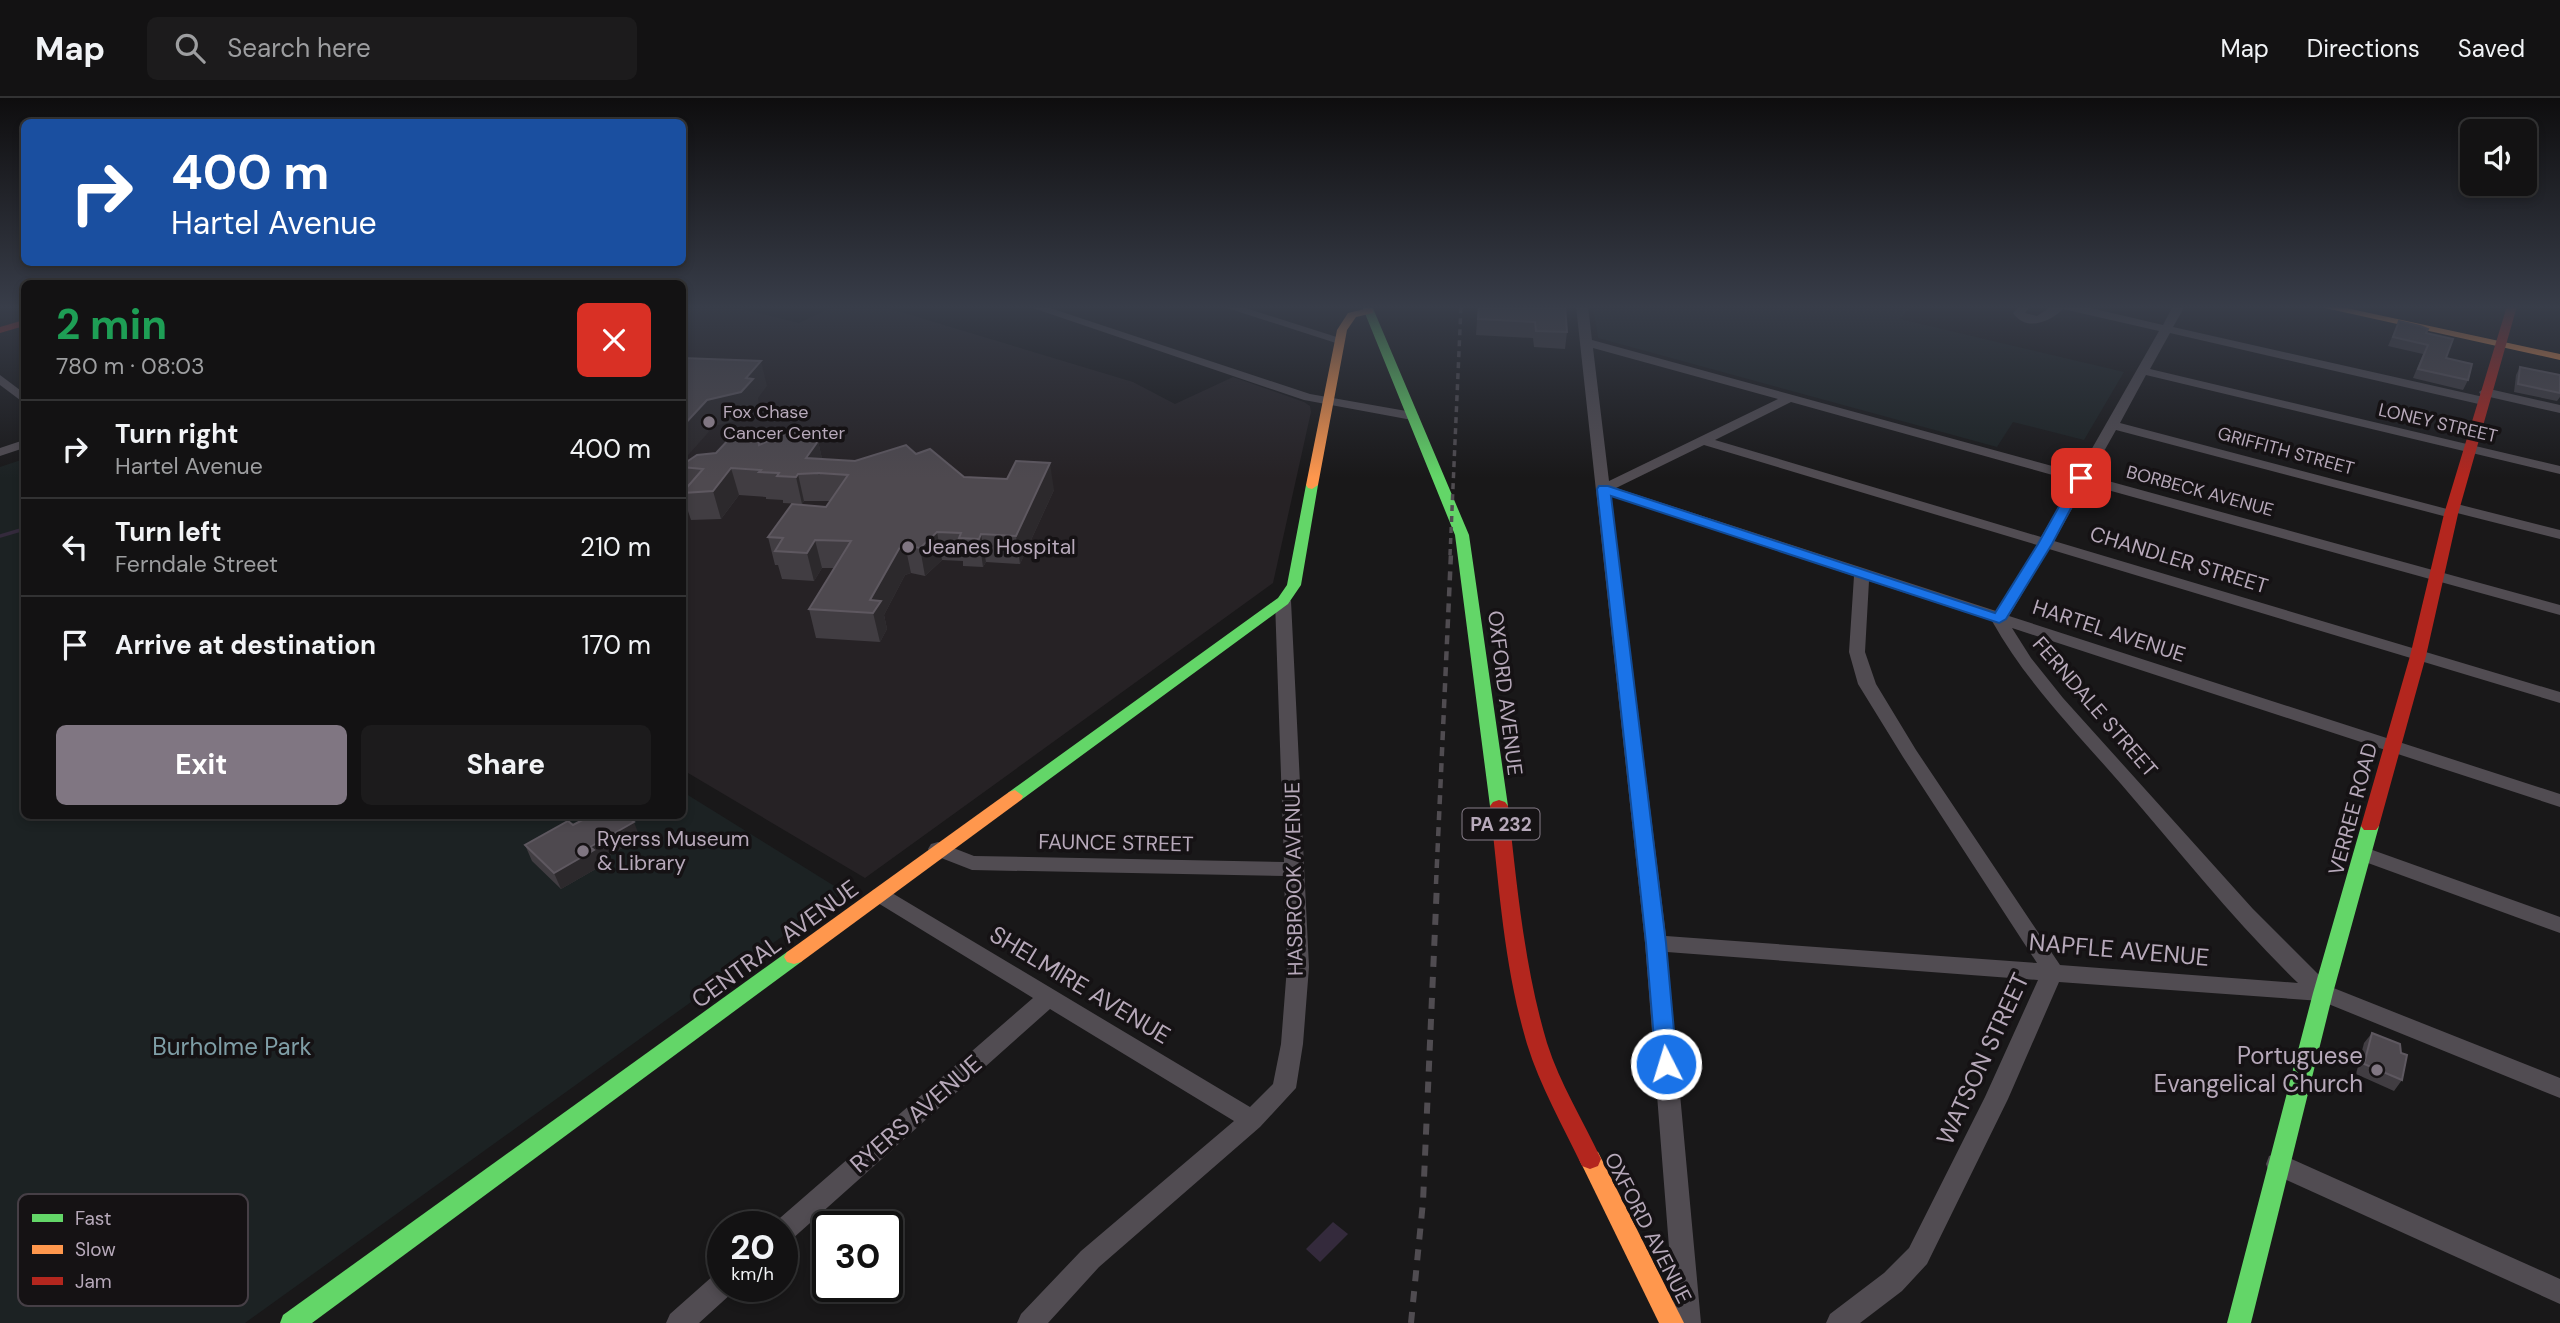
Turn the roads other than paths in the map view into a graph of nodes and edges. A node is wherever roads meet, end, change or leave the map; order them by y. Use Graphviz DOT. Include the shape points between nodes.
graph roads {
  1 [pos="1205,363"];
  2 [pos="1231,363"];
  3 [pos="1335,363"];
  4 [pos="1390,363"];
  5 [pos="1589,363"];
  6 [pos="1663,363"];
  7 [pos="2148,363"];
  8 [pos="2326,363"];
  9 [pos="2494,363"];
  10 [pos="2144,370"];
  11 [pos="21,383"];
  12 [pos="3,385"];
  13 [pos="21,396"];
  14 [pos="2484,397"];
  15 [pos="1790,398"];
  16 [pos="1327,399"];
  17 [pos="2560,409"];
  18 [pos="1412,416"];
  19 [pos="2111,425"];
  20 [pos="1705,441"];
  21 [pos="21,445"];
  22 [pos="2470,449"];
  23 [pos="0,452"];
  24 [pos="2560,470"];
  25 [pos="2081,478"];
  26 [pos="1604,489"];
  27 [pos="2452,510"];
  28 [pos="2560,535"];
  29 [pos="2045,544"];
  30 [pos="1862,575"];
  31 [pos="2439,576"];
  32 [pos="1283,601"];
  33 [pos="2560,610"];
  34 [pos="1999,619"];
  35 [pos="2418,656"];
  36 [pos="2560,698"];
  37 [pos="2392,746"];
  38 [pos="2560,801"];
  39 [pos="939,849"];
  40 [pos="2364,854"];
  41 [pos="1296,869"];
  42 [pos="880,895"];
  43 [pos="2560,925"];
  44 [pos="1656,943"];
  45 [pos="2053,971"];
  46 [pos="2323,993"];
  47 [pos="1049,997"];
  48 [pos="2560,1088"];
  49 [pos="1252,1120"];
  50 [pos="2278,1164"];
  51 [pos="798,1218"];
  52 [pos="2560,1292"];
  53 [pos="707,1298"];
  54 [pos="292,1323"];
  55 [pos="679,1323"];
  56 [pos="1030,1323"];
  57 [pos="1672,1323"];
  58 [pos="1688,1323"];
  59 [pos="1839,1323"];
  60 [pos="2239,1323"];
  1 -- 16 [label="street"];
  2 -- 16 [label="street" via="1314,390"];
  3 -- 16 [label="main road, HASBROOK AVENUE"];
  4 -- 18 [label="main road, OXFORD AVENUE / PA 232"];
  5 -- 26 [label="street"];
  6 -- 15 [label="street, BORBECK AVENUE"];
  7 -- 10 [label="street"];
  8 -- 14 [label="street"];
  9 -- 14 [label="main road, VERREE ROAD"];
  10 -- 19 [label="street"];
  10 -- 22 [label="street, LONEY STREET"];
  11 -- 12 [label="street"];
  12 -- 13 [label="street"];
  14 -- 17 [label="street"];
  14 -- 22 [label="main road, VERREE ROAD"];
  15 -- 20 [label="street"];
  15 -- 25 [label="street, BORBECK AVENUE"];
  16 -- 18 [label="street"];
  16 -- 32 [label="main road, HASBROOK AVENUE" via="1294,585"];
  18 -- 57 [label="main road, OXFORD AVENUE / PA 232" via="1458,522 1465,550 1515,932 1533,1029 1554,1086"];
  19 -- 25 [label="street"];
  19 -- 27 [label="street, GRIFFITH STREET"];
  20 -- 26 [label="street"];
  20 -- 29 [label="street, CHANDLER STREET"];
  21 -- 23 [label="street"];
  22 -- 24 [label="street, LONEY STREET"];
  22 -- 27 [label="main road, VERREE ROAD"];
  25 -- 29 [label="street"];
  25 -- 31 [label="street, BORBECK AVENUE"];
  26 -- 30 [label="street, HARTEL AVENUE"];
  26 -- 44 [label="street"];
  27 -- 28 [label="street, GRIFFITH STREET"];
  27 -- 31 [label="main road, VERREE ROAD"];
  29 -- 34 [label="street"];
  29 -- 35 [label="street, CHANDLER STREET"];
  30 -- 34 [label="street, HARTEL AVENUE"];
  30 -- 45 [label="street, WATSON STREET" via="1857,652 1867,684"];
  31 -- 33 [label="street, BORBECK AVENUE"];
  31 -- 35 [label="main road, VERREE ROAD"];
  32 -- 39 [label="main road, CENTRAL AVENUE"];
  32 -- 41 [label="street, HASBROOK AVENUE"];
  34 -- 37 [label="street, HARTEL AVENUE"];
  34 -- 46 [label="street, FERNDALE STREET" via="2014,648 2075,719 2281,955"];
  35 -- 36 [label="street, CHANDLER STREET"];
  35 -- 37 [label="main road, VERREE ROAD"];
  37 -- 38 [label="street, HARTEL AVENUE"];
  37 -- 40 [label="main road, VERREE ROAD"];
  39 -- 41 [label="street, FAUNCE STREET" via="972,863"];
  39 -- 42 [label="main road, CENTRAL AVENUE"];
  40 -- 43 [label="street"];
  40 -- 46 [label="main road, VERREE ROAD"];
  41 -- 49 [label="street, HASBROOK AVENUE" via="1298,967 1292,1044 1284,1088"];
  42 -- 47 [label="street, SHELMIRE AVENUE"];
  42 -- 54 [label="main road, CENTRAL AVENUE"];
  44 -- 45 [label="street, NAPFLE AVENUE"];
  44 -- 58 [label="street"];
  45 -- 46 [label="street, NAPFLE AVENUE"];
  45 -- 59 [label="street, WATSON STREET" via="1919,1256"];
  46 -- 48 [label="street, NAPFLE AVENUE"];
  46 -- 50 [label="main road, VERREE ROAD"];
  47 -- 49 [label="street, SHELMIRE AVENUE"];
  47 -- 51 [label="street, RYERS AVENUE"];
  49 -- 56 [label="street, HASBROOK AVENUE" via="1090,1259"];
  50 -- 52 [label="street"];
  50 -- 60 [label="main road, VERREE ROAD"];
  53 -- 55 [label="street"];
}
